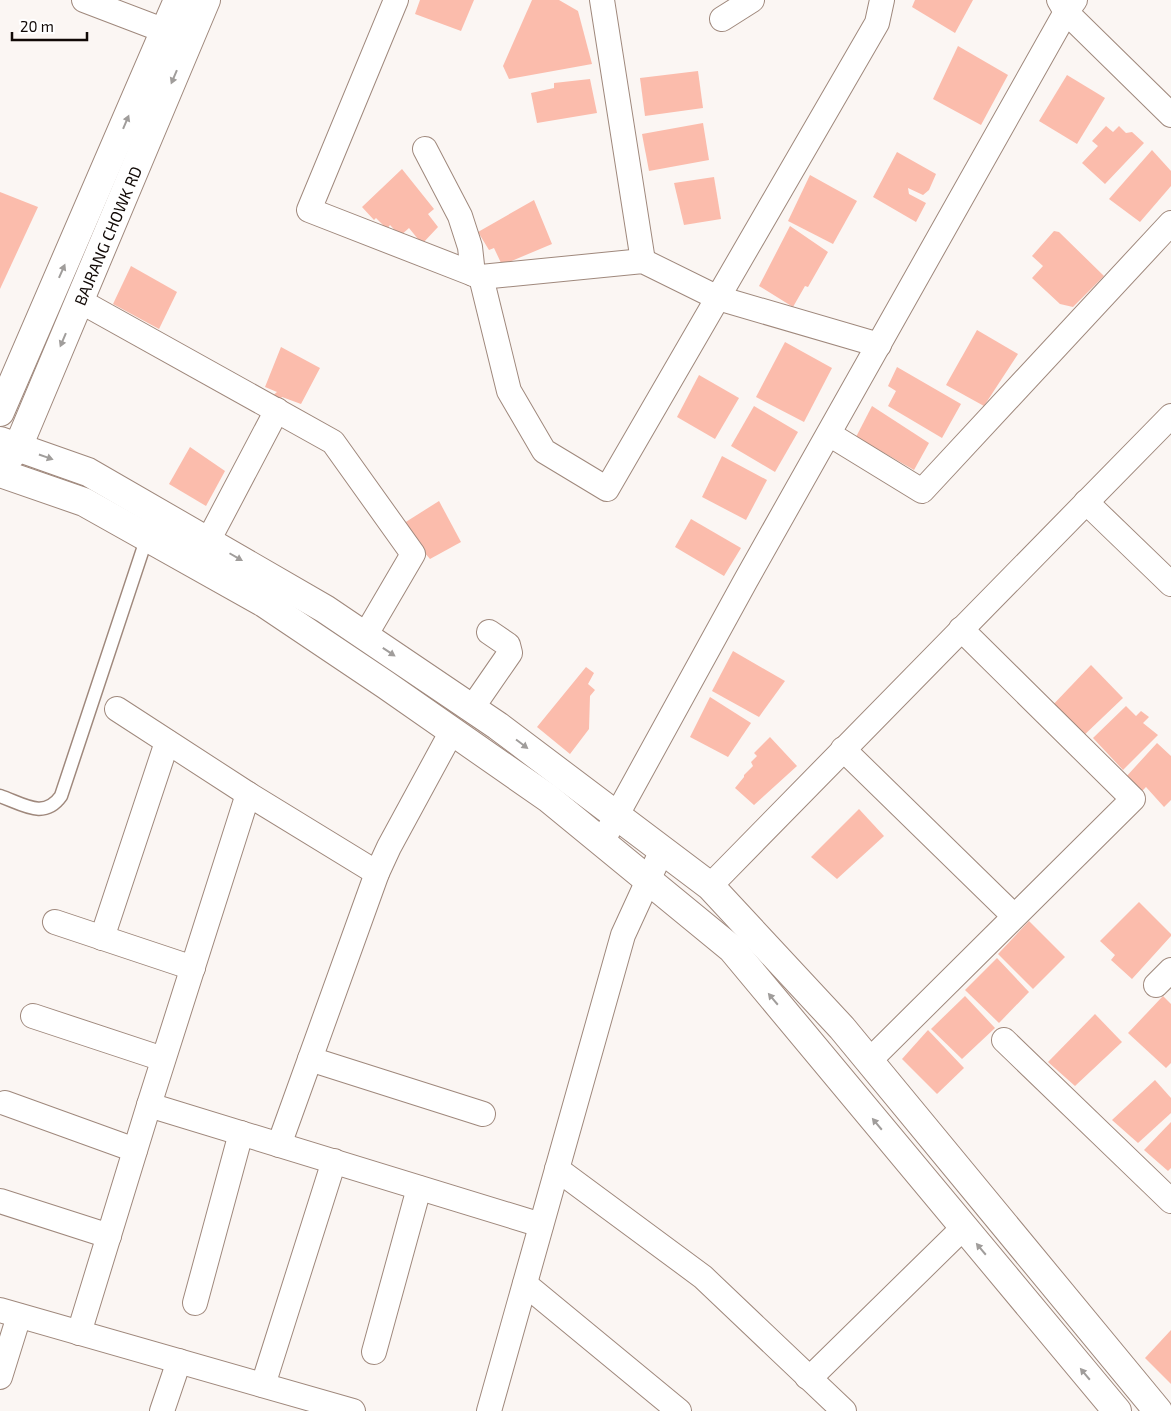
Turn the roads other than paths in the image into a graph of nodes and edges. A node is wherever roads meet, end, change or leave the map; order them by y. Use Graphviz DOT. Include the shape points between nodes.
graph roads {
  1 [pos="84,0"];
  2 [pos="178,0"];
  3 [pos="206,0"];
  4 [pos="396,0"];
  5 [pos="602,0"];
  6 [pos="752,0"];
  7 [pos="882,0"];
  8 [pos="1067,4"];
  9 [pos="722,18"];
  10 [pos="177,35"];
  11 [pos="1171,114"];
  12 [pos="425,149"];
  13 [pos="1171,222"];
  14 [pos="644,261"];
  15 [pos="477,276"];
  16 [pos="718,298"];
  17 [pos="80,301"];
  18 [pos="879,345"];
  19 [pos="277,410"];
  20 [pos="0,412"];
  21 [pos="1171,416"];
  22 [pos="829,434"];
  23 [pos="9,444"];
  24 [pos="0,468"];
  25 [pos="0,473"];
  26 [pos="1086,502"];
  27 [pos="147,537"];
  28 [pos="208,541"];
  29 [pos="1171,584"];
  30 [pos="961,629"];
  31 [pos="488,632"];
  32 [pos="365,636"];
  33 [pos="472,708"];
  34 [pos="117,709"];
  35 [pos="452,731"];
  36 [pos="167,742"];
  37 [pos="843,749"];
  38 [pos="248,794"];
  39 [pos="0,796"];
  40 [pos="617,816"];
  41 [pos="602,842"];
  42 [pos="662,850"];
  43 [pos="377,873"];
  44 [pos="648,880"];
  45 [pos="710,886"];
  46 [pos="1014,916"];
  47 [pos="55,922"];
  48 [pos="102,938"];
  49 [pos="192,968"];
  50 [pos="34,1016"];
  51 [pos="1004,1040"];
  52 [pos="310,1059"];
  53 [pos="164,1060"];
  54 [pos="869,1061"];
  55 [pos="5,1103"];
  56 [pos="149,1105"];
  57 [pos="483,1114"];
  58 [pos="241,1133"];
  59 [pos="279,1145"];
  60 [pos="135,1150"];
  61 [pos="334,1162"];
  62 [pos="557,1169"];
  63 [pos="419,1188"];
  64 [pos="0,1201"];
  65 [pos="1171,1201"];
  66 [pos="541,1225"];
  67 [pos="963,1228"];
  68 [pos="109,1236"];
  69 [pos="525,1284"];
  70 [pos="195,1303"];
  71 [pos="9,1313"];
  72 [pos="79,1332"];
  73 [pos="374,1352"];
  74 [pos="179,1361"];
  75 [pos="0,1377"];
  76 [pos="808,1377"];
  77 [pos="263,1385"];
  78 [pos="490,1410"];
  79 [pos="162,1411"];
  80 [pos="353,1411"];
  81 [pos="680,1411"];
  82 [pos="844,1411"];
  83 [pos="1117,1411"];
  84 [pos="1158,1411"];
  1 -- 10 [label="street"];
  2 -- 10 [label="street, BAJRANG CHOWK RD"];
  3 -- 10 [label="street, BAJRANG CHOWK RD"];
  4 -- 15 [label="street" via="309,210"];
  5 -- 14 [label="street"];
  6 -- 9 [label="street"];
  7 -- 16 [label="street" via="877,23"];
  8 -- 11 [label="street"];
  8 -- 18 [label="street"];
  10 -- 17 [label="street, BAJRANG CHOWK RD, one-way"];
  20 -- 10 [label="street, BAJRANG CHOWK RD, one-way"];
  12 -- 15 [label="street" via="460,216"];
  13 -- 22 [label="street" via="922,491"];
  14 -- 15 [label="street"];
  14 -- 16 [label="street"];
  15 -- 16 [label="street" via="509,391 544,451 607,489"];
  16 -- 18 [label="street"];
  17 -- 19 [label="street"];
  17 -- 23 [label="street, BAJRANG CHOWK RD, one-way"];
  18 -- 22 [label="street"];
  19 -- 28 [label="street"];
  19 -- 32 [label="street" via="333,442 413,554"];
  21 -- 26 [label="street"];
  22 -- 40 [label="street"];
  23 -- 24 [label="street, BAJRANG CHOWK RD"];
  23 -- 28 [label="street, one-way" via="88,472"];
  25 -- 27 [label="street" via="84,502"];
  26 -- 29 [label="street"];
  26 -- 30 [label="street"];
  27 -- 35 [label="street" via="264,604"];
  27 -- 39 [label="lane" via="61,796 55,805 39,810"];
  28 -- 32 [label="street, one-way"];
  30 -- 37 [label="street"];
  30 -- 46 [label="street" via="1133,799"];
  31 -- 33 [label="street" via="508,646 510,653"];
  32 -- 33 [label="street, one-way"];
  33 -- 40 [label="street, one-way"];
  34 -- 36 [label="street"];
  35 -- 41 [label="street" via="548,798"];
  35 -- 43 [label="street"];
  36 -- 38 [label="street"];
  36 -- 48 [label="street"];
  37 -- 45 [label="street"];
  37 -- 46 [label="street"];
  38 -- 43 [label="street"];
  38 -- 49 [label="street"];
  40 -- 41 [label="street"];
  40 -- 42 [label="street"];
  41 -- 44 [label="street"];
  42 -- 44 [label="street"];
  42 -- 45 [label="street"];
  43 -- 52 [label="street"];
  44 -- 62 [label="street" via="623,935"];
  67 -- 44 [label="street, one-way" via="732,949"];
  45 -- 54 [label="street"];
  46 -- 54 [label="street"];
  47 -- 48 [label="street"];
  48 -- 49 [label="street"];
  49 -- 53 [label="street"];
  50 -- 53 [label="street"];
  51 -- 65 [label="street"];
  52 -- 57 [label="street"];
  52 -- 59 [label="street"];
  53 -- 56 [label="street"];
  54 -- 84 [label="street"];
  55 -- 60 [label="street"];
  56 -- 58 [label="street"];
  56 -- 60 [label="street"];
  58 -- 59 [label="street"];
  58 -- 70 [label="street"];
  59 -- 61 [label="street"];
  60 -- 68 [label="street"];
  61 -- 63 [label="street"];
  61 -- 77 [label="street"];
  62 -- 66 [label="street"];
  62 -- 76 [label="street" via="703,1277"];
  63 -- 66 [label="street"];
  63 -- 73 [label="street"];
  64 -- 68 [label="street"];
  66 -- 69 [label="street"];
  67 -- 76 [label="street"];
  83 -- 67 [label="street, one-way"];
  68 -- 72 [label="street"];
  69 -- 78 [label="street"];
  69 -- 81 [label="street"];
  71 -- 72 [label="street"];
  71 -- 75 [label="street"];
  72 -- 74 [label="street"];
  74 -- 77 [label="street"];
  74 -- 79 [label="street"];
  76 -- 82 [label="street"];
  77 -- 80 [label="street"];
}
